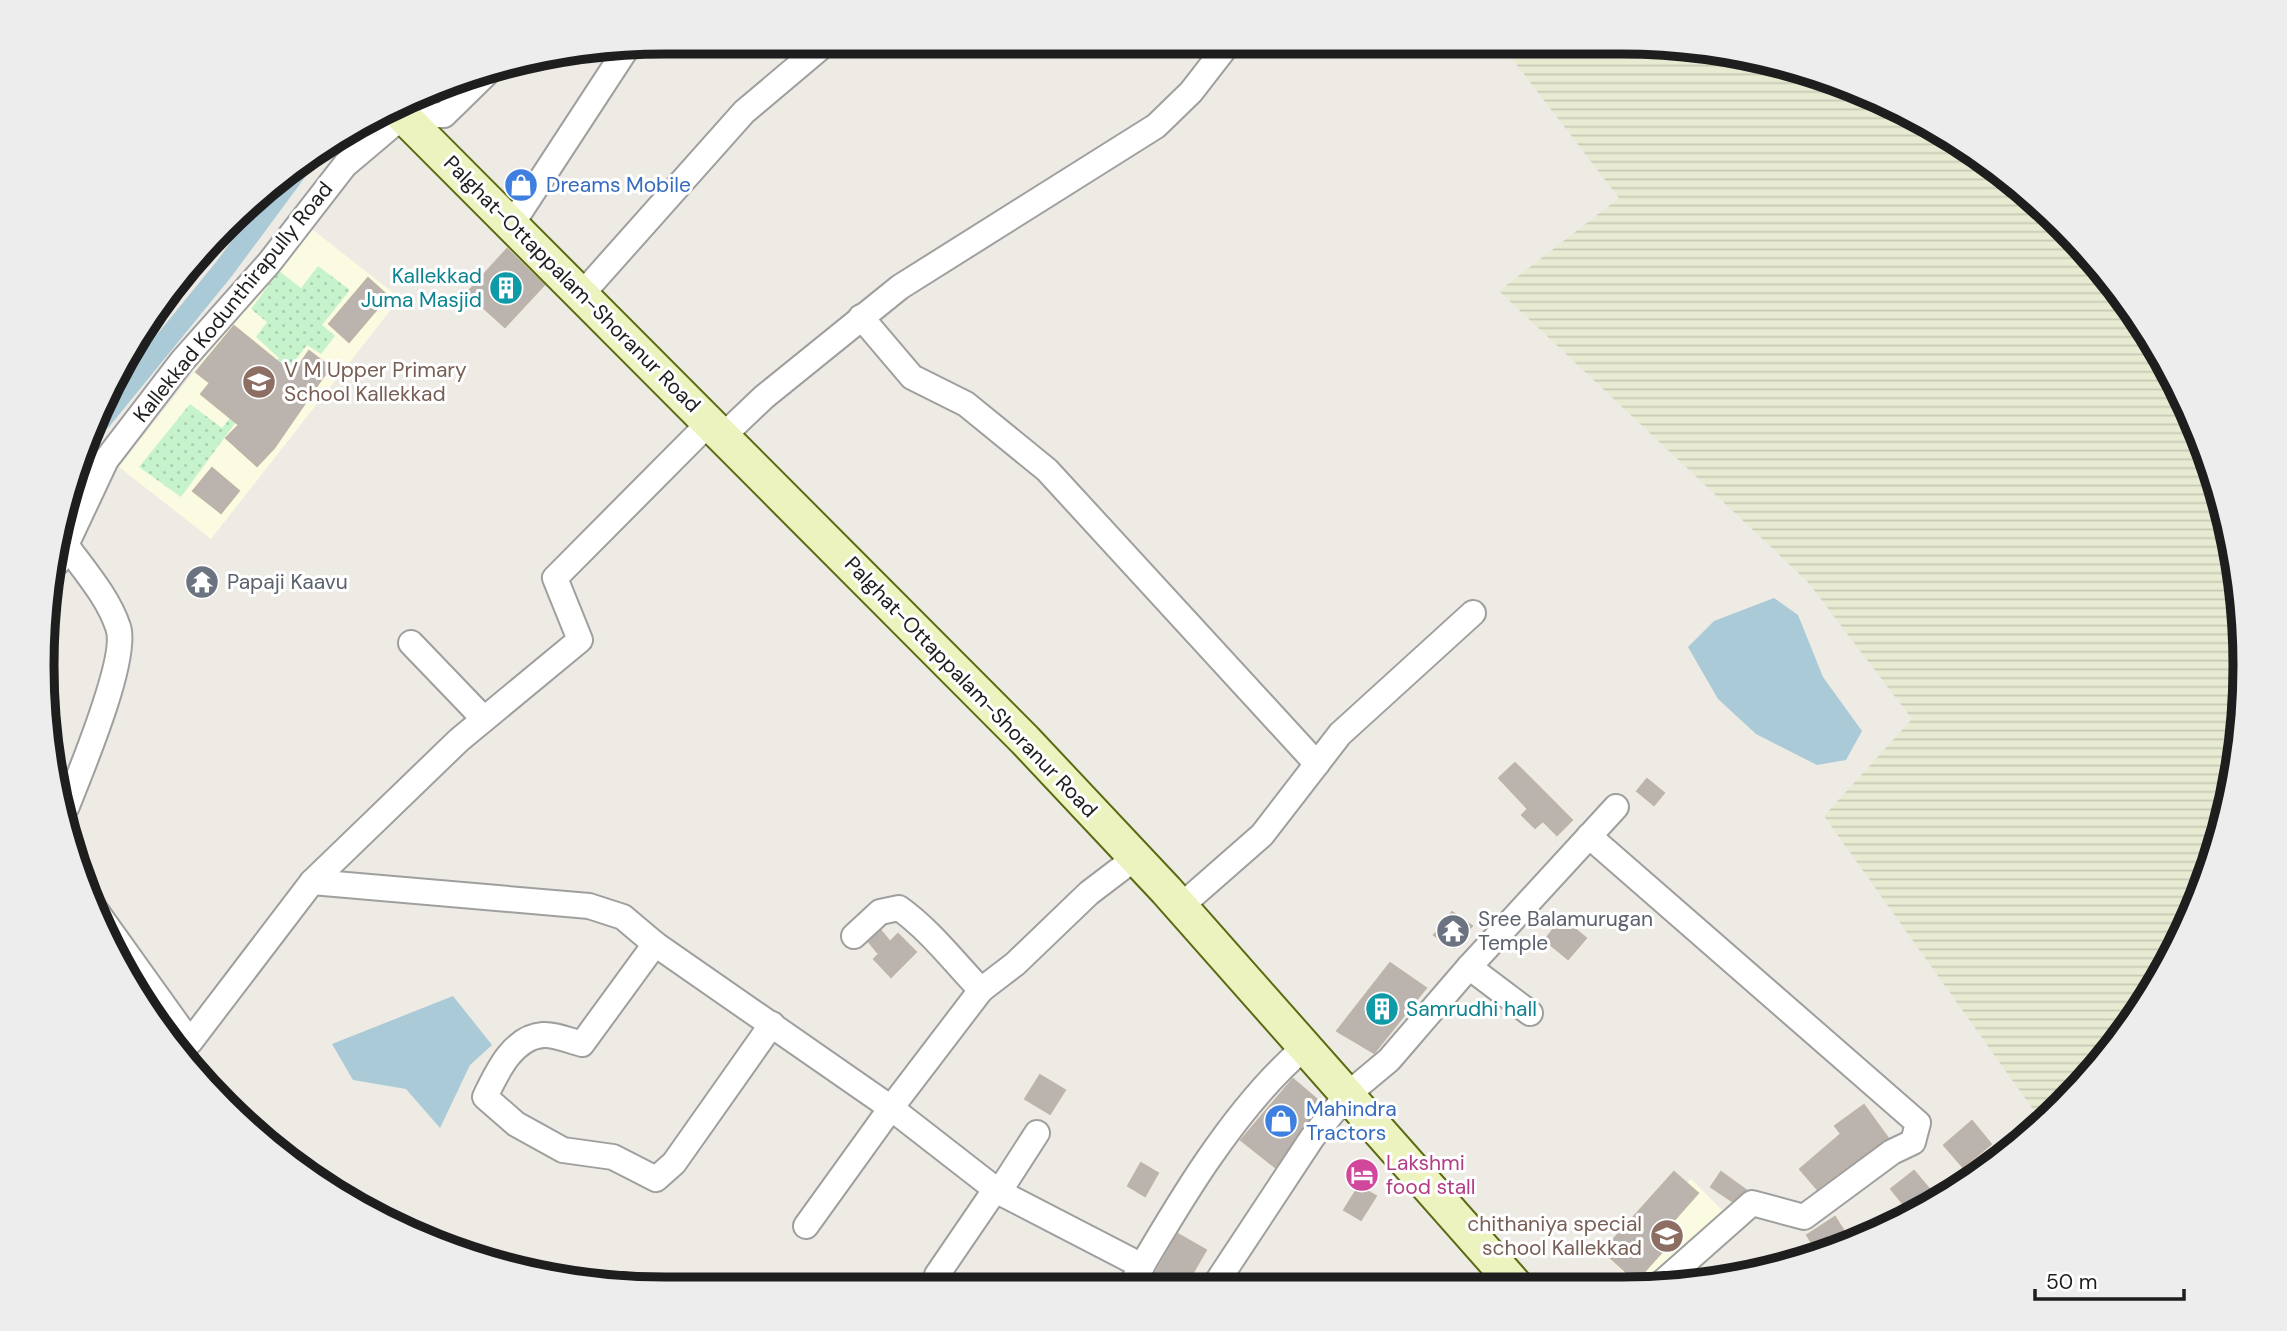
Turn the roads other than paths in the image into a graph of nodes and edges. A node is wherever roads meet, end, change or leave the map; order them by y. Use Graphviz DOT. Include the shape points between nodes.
graph roads {
  1 [pos="813,54"];
  2 [pos="1220,54"];
  3 [pos="622,56"];
  4 [pos="474,85"];
  5 [pos="404,113"];
  6 [pos="402,114"];
  7 [pos="398,116"];
  8 [pos="512,224"];
  9 [pos="582,294"];
  10 [pos="861,317"];
  11 [pos="716,429"];
  12 [pos="67,543"];
  13 [pos="64,555"];
  14 [pos="1472,613"];
  15 [pos="411,643"];
  16 [pos="484,719"];
  17 [pos="1317,764"];
  18 [pos="69,799"];
  19 [pos="1616,807"];
  20 [pos="1590,836"];
  21 [pos="1135,858"];
  22 [pos="312,882"];
  23 [pos="1181,906"];
  24 [pos="854,936"];
  25 [pos="655,944"];
  26 [pos="126,953"];
  27 [pos="1469,967"];
  28 [pos="981,990"];
  29 [pos="1531,1013"];
  30 [pos="772,1024"];
  31 [pos="1305,1047"];
  32 [pos="1348,1095"];
  33 [pos="891,1108"];
  34 [pos="1037,1133"];
  35 [pos="997,1191"];
  36 [pos="806,1226"];
  37 [pos="1142,1266"];
  38 [pos="1672,1274"];
  39 [pos="937,1275"];
  40 [pos="1136,1277"];
  41 [pos="1220,1277"];
  42 [pos="1508,1277"];
  1 -- 9 [label="street" via="744,112"];
  2 -- 10 [label="street" via="1156,126 900,286"];
  3 -- 8 [label="street"];
  4 -- 5 [label="street" via="444,115"];
  6 -- 8 [label="main road, Palghat-Ottappalam-Shoranur Road"];
  7 -- 12 [label="street, Kallekkad Kodunthirapully Road" via="345,165 269,263 182,361 106,460"];
  8 -- 9 [label="main road, Palghat-Ottappalam-Shoranur Road"];
  9 -- 11 [label="main road, Palghat-Ottappalam-Shoranur Road"];
  10 -- 11 [label="street" via="764,397"];
  10 -- 17 [label="street" via="912,377 967,404 1047,470"];
  11 -- 16 [label="street" via="555,578 580,640"];
  11 -- 21 [label="main road, Palghat-Ottappalam-Shoranur Road" via="1026,740"];
  13 -- 18 [label="street" via="95,585 120,629 115,673"];
  14 -- 17 [label="street" via="1340,734"];
  15 -- 16 [label="street"];
  16 -- 22 [label="street"];
  17 -- 23 [label="street" via="1262,835"];
  19 -- 20 [label="street"];
  20 -- 27 [label="street"];
  20 -- 38 [label="street" via="1918,1123 1913,1142 1892,1152 1804,1217 1752,1203"];
  21 -- 23 [label="main road, Palghat-Ottappalam-Shoranur Road"];
  21 -- 28 [label="street"];
  22 -- 25 [label="street" via="589,906 623,917"];
  22 -- 26 [label="street" via="190,1042"];
  23 -- 31 [label="main road, Palghat-Ottappalam-Shoranur Road"];
  24 -- 28 [label="street" via="880,912 899,908 924,926"];
  25 -- 30 [label="street"];
  25 -- 30 [label="street" via="582,1044 546,1035 525,1038 499,1070 485,1097 516,1124 563,1150 613,1157 656,1179 674,1163"];
  27 -- 29 [label="street"];
  27 -- 32 [label="street" via="1389,1060"];
  28 -- 33 [label="street"];
  30 -- 33 [label="street"];
  31 -- 32 [label="main road, Palghat-Ottappalam-Shoranur Road"];
  31 -- 37 [label="street" via="1273,1075 1235,1124"];
  32 -- 41 [label="street" via="1312,1138"];
  32 -- 42 [label="main road, Palghat-Ottappalam-Shoranur Road"];
  33 -- 35 [label="street"];
  33 -- 36 [label="street"];
  34 -- 35 [label="street"];
  35 -- 37 [label="street"];
  35 -- 39 [label="street"];
  37 -- 40 [label="street"];
}
